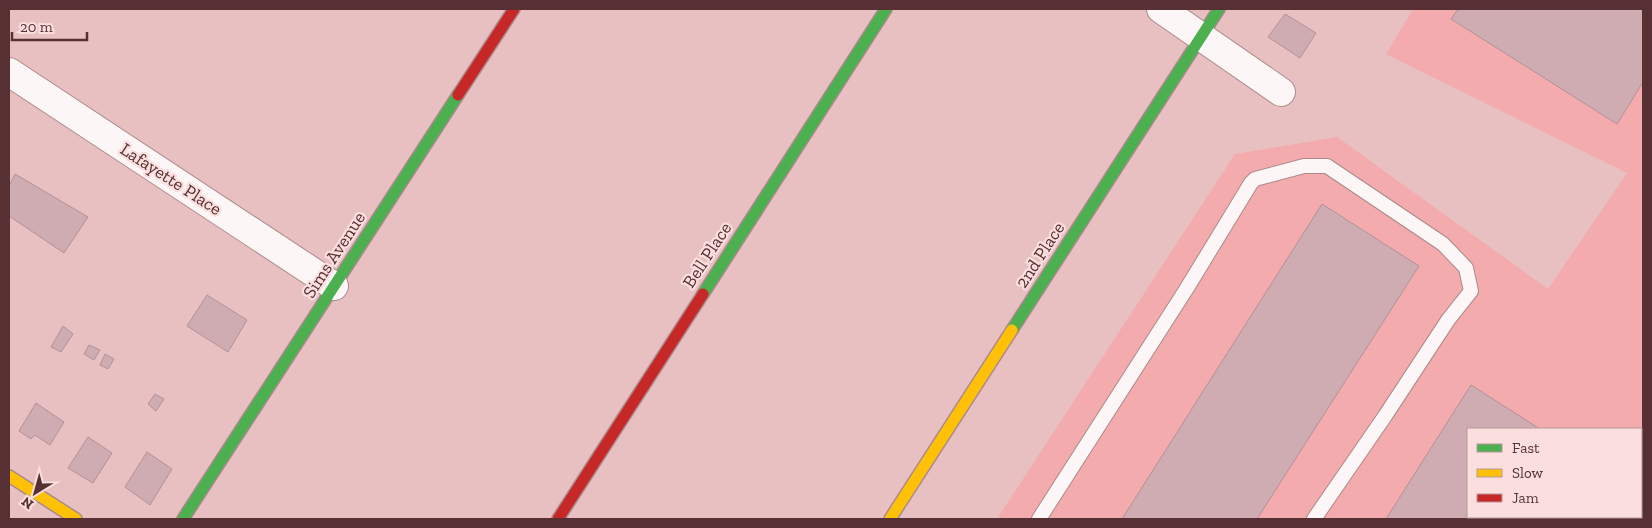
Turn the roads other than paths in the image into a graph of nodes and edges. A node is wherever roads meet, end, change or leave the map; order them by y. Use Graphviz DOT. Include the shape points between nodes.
graph roads {
  1 [pos="514,9"];
  2 [pos="886,9"];
  3 [pos="1161,9"];
  4 [pos="1219,9"];
  5 [pos="1201,38"];
  6 [pos="9,72"];
  7 [pos="1281,92"];
  8 [pos="334,286"];
  9 [pos="9,476"];
  10 [pos="76,519"];
  11 [pos="183,519"];
  12 [pos="558,519"];
  13 [pos="890,519"];
  14 [pos="1038,519"];
  15 [pos="1314,519"];
  1 -- 8 [label="street, Sims Avenue"];
  2 -- 12 [label="street, Bell Place"];
  3 -- 5 [label="street"];
  4 -- 5 [label="street, 2nd Place"];
  5 -- 7 [label="street"];
  5 -- 13 [label="street, 2nd Place"];
  6 -- 8 [label="street, Lafayette Place"];
  8 -- 11 [label="street, Sims Avenue"];
  9 -- 10 [label="street"];
  14 -- 15 [label="lane" via="1251,183 1255,179 1304,166 1327,166 1443,244 1466,268 1471,291"];
}
